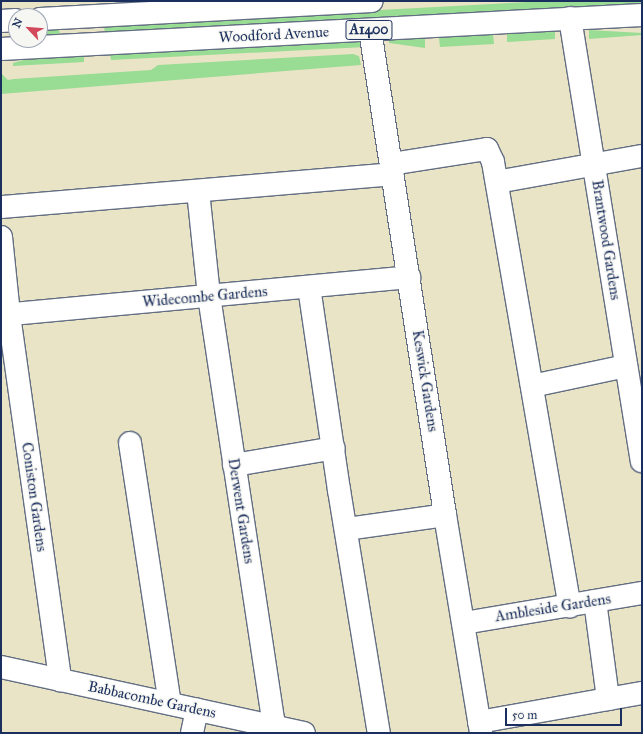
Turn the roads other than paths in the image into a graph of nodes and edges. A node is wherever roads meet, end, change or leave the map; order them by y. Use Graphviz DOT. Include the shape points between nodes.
graph roads {
  1 [pos="372,1"];
  2 [pos="642,15"];
  3 [pos="570,18"];
  4 [pos="48,19"];
  5 [pos="370,30"];
  6 [pos="1,49"];
  7 [pos="642,156"];
  8 [pos="593,165"];
  9 [pos="392,169"];
  10 [pos="497,182"];
  11 [pos="198,191"];
  12 [pos="1,207"];
  13 [pos="1,237"];
  14 [pos="409,277"];
  15 [pos="309,287"];
  16 [pos="209,296"];
  17 [pos="5,315"];
  18 [pos="626,366"];
  19 [pos="532,386"];
  20 [pos="130,443"];
  21 [pos="334,448"];
  22 [pos="642,461"];
  23 [pos="234,465"];
  24 [pos="445,515"];
  25 [pos="346,529"];
  26 [pos="642,593"];
  27 [pos="595,602"];
  28 [pos="570,606"];
  29 [pos="464,623"];
  30 [pos="1,668"];
  31 [pos="60,680"];
  32 [pos="642,693"];
  33 [pos="608,699"];
  34 [pos="170,703"];
  35 [pos="197,710"];
  36 [pos="271,726"];
  37 [pos="480,728"];
  38 [pos="192,733"];
  39 [pos="304,733"];
  40 [pos="379,733"];
  1 -- 4 [label="main road, Woodford Avenue / A1400"];
  2 -- 3 [label="main road, Woodford Avenue / A1400"];
  3 -- 5 [label="main road, Woodford Avenue / A1400"];
  3 -- 8 [label="main road, Brantwood Gardens"];
  5 -- 6 [label="main road, Woodford Avenue / A1400"];
  5 -- 9 [label="main road, Keswick Gardens"];
  7 -- 8 [label="main road"];
  8 -- 10 [label="main road"];
  8 -- 18 [label="main road, Brantwood Gardens"];
  9 -- 10 [label="main road" via="487,149"];
  9 -- 11 [label="main road"];
  9 -- 14 [label="main road, Keswick Gardens"];
  10 -- 19 [label="main road"];
  11 -- 12 [label="main road"];
  11 -- 16 [label="main road, Derwent Gardens"];
  13 -- 17 [label="main road, Coniston Gardens"];
  14 -- 15 [label="main road, Widecombe Gardens"];
  14 -- 24 [label="main road, Keswick Gardens"];
  15 -- 16 [label="main road, Widecombe Gardens"];
  15 -- 21 [label="main road"];
  16 -- 17 [label="main road, Widecombe Gardens"];
  16 -- 23 [label="main road, Derwent Gardens"];
  17 -- 31 [label="main road, Coniston Gardens"];
  18 -- 19 [label="main road"];
  18 -- 22 [label="main road, Brantwood Gardens"];
  19 -- 28 [label="main road"];
  20 -- 34 [label="main road"];
  21 -- 23 [label="main road"];
  21 -- 25 [label="main road"];
  23 -- 36 [label="main road, Derwent Gardens" via="273,719"];
  24 -- 25 [label="main road"];
  24 -- 29 [label="main road, Keswick Gardens"];
  25 -- 40 [label="main road"];
  26 -- 27 [label="main road, Ambleside Gardens"];
  27 -- 28 [label="main road, Ambleside Gardens"];
  27 -- 33 [label="main road"];
  28 -- 29 [label="main road, Ambleside Gardens"];
  29 -- 37 [label="main road, Keswick Gardens"];
  30 -- 31 [label="main road, Babbacombe Gardens"];
  31 -- 34 [label="main road, Babbacombe Gardens"];
  32 -- 33 [label="main road"];
  33 -- 37 [label="main road"];
  34 -- 35 [label="main road, Babbacombe Gardens"];
  35 -- 36 [label="main road, Babbacombe Gardens"];
  35 -- 38 [label="main road"];
  36 -- 39 [label="main road, Babbacombe Gardens"];
}
